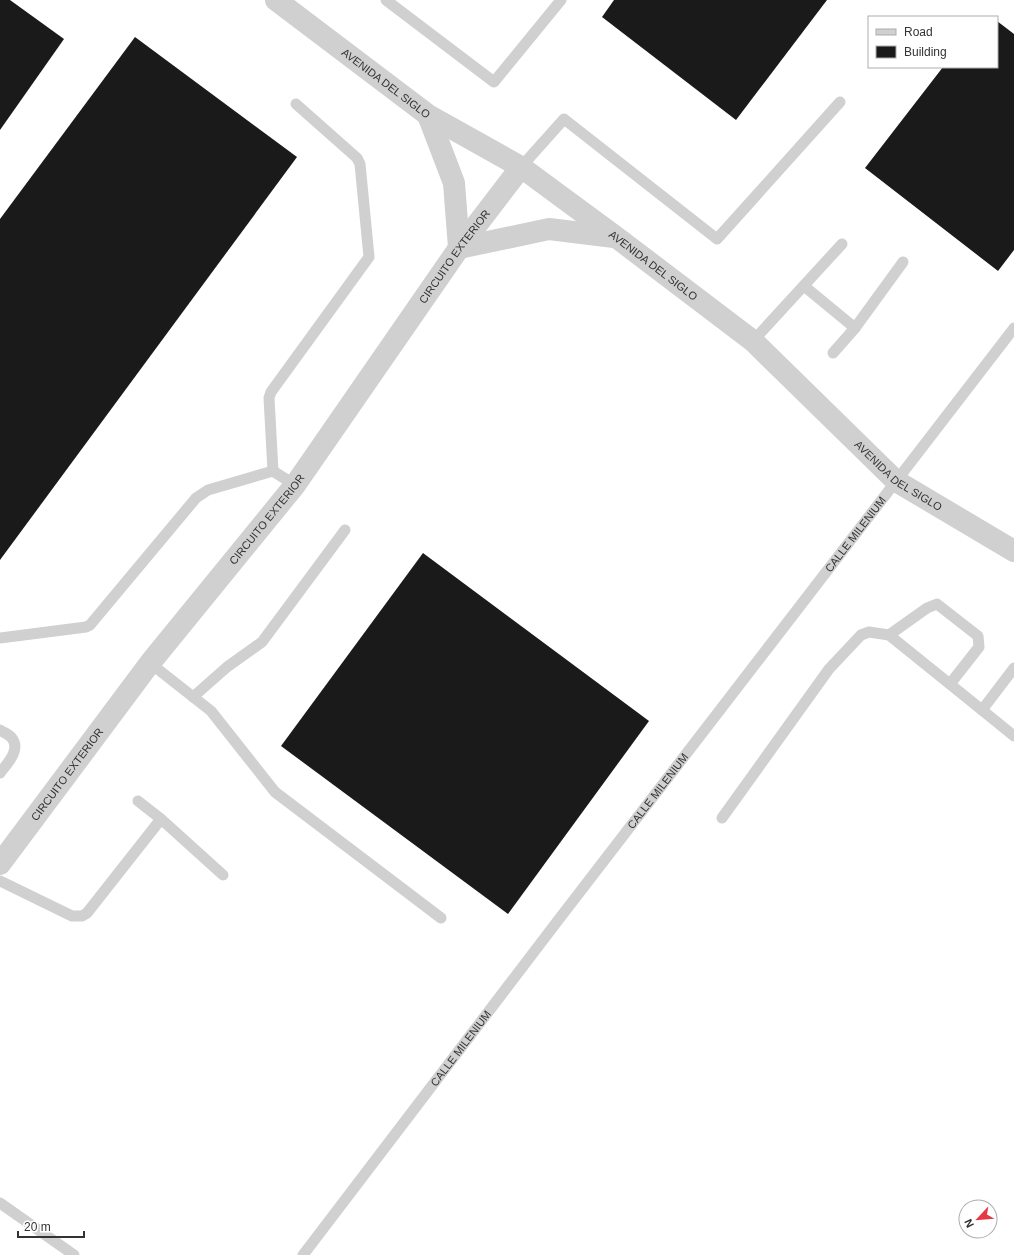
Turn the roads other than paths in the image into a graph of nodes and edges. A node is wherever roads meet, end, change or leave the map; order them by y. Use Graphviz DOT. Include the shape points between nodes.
graph roads {
  1 [pos="276,0"];
  2 [pos="386,0"];
  3 [pos="561,0"];
  4 [pos="840,102"];
  5 [pos="296,104"];
  6 [pos="428,115"];
  7 [pos="521,167"];
  8 [pos="616,237"];
  9 [pos="842,244"];
  10 [pos="458,248"];
  11 [pos="903,262"];
  12 [pos="804,286"];
  13 [pos="855,328"];
  14 [pos="1014,328"];
  15 [pos="753,341"];
  16 [pos="832,353"];
  17 [pos="273,471"];
  18 [pos="896,481"];
  19 [pos="295,485"];
  20 [pos="345,530"];
  21 [pos="1014,551"];
  22 [pos="889,635"];
  23 [pos="0,638"];
  24 [pos="150,663"];
  25 [pos="1014,668"];
  26 [pos="950,684"];
  27 [pos="193,697"];
  28 [pos="982,710"];
  29 [pos="0,730"];
  30 [pos="1014,736"];
  31 [pos="0,773"];
  32 [pos="138,801"];
  33 [pos="722,818"];
  34 [pos="161,820"];
  35 [pos="0,864"];
  36 [pos="223,875"];
  37 [pos="0,881"];
  38 [pos="441,918"];
  39 [pos="0,1203"];
  40 [pos="74,1255"];
  41 [pos="303,1255"];
  1 -- 6 [label="street, AVENIDA DEL SIGLO"];
  2 -- 3 [label="lane" via="494,82"];
  4 -- 7 [label="lane" via="717,239 564,119"];
  5 -- 17 [label="lane" via="360,164 369,257 271,392 269,398"];
  6 -- 7 [label="street, AVENIDA DEL SIGLO"];
  6 -- 10 [label="street" via="454,183"];
  7 -- 8 [label="street, AVENIDA DEL SIGLO"];
  7 -- 10 [label="street, CIRCUITO EXTERIOR"];
  8 -- 10 [label="street" via="549,229"];
  8 -- 15 [label="street, AVENIDA DEL SIGLO"];
  9 -- 12 [label="lane"];
  10 -- 19 [label="street, CIRCUITO EXTERIOR"];
  11 -- 13 [label="lane"];
  12 -- 13 [label="lane"];
  12 -- 15 [label="lane"];
  13 -- 16 [label="lane"];
  14 -- 18 [label="lane, CALLE MILENIUM"];
  15 -- 18 [label="street, AVENIDA DEL SIGLO"];
  17 -- 19 [label="lane"];
  17 -- 23 [label="lane" via="208,490 196,498 90,625"];
  18 -- 21 [label="street, AVENIDA DEL SIGLO"];
  18 -- 41 [label="lane, CALLE MILENIUM"];
  19 -- 24 [label="street, CIRCUITO EXTERIOR"];
  20 -- 27 [label="lane" via="262,642 227,667"];
  22 -- 26 [label="lane"];
  22 -- 26 [label="lane" via="927,608 937,604 978,636 979,646"];
  22 -- 33 [label="lane" via="869,632 861,635 829,669"];
  24 -- 27 [label="lane"];
  24 -- 35 [label="street, CIRCUITO EXTERIOR"];
  25 -- 28 [label="lane"];
  26 -- 28 [label="lane"];
  27 -- 38 [label="lane" via="211,711 275,792"];
  28 -- 30 [label="lane"];
  29 -- 31 [label="lane" via="12,738 15,744 14,754"];
  32 -- 34 [label="lane"];
  34 -- 36 [label="lane"];
  34 -- 37 [label="lane" via="82,916 72,916"];
  39 -- 40 [label="lane"];
}
